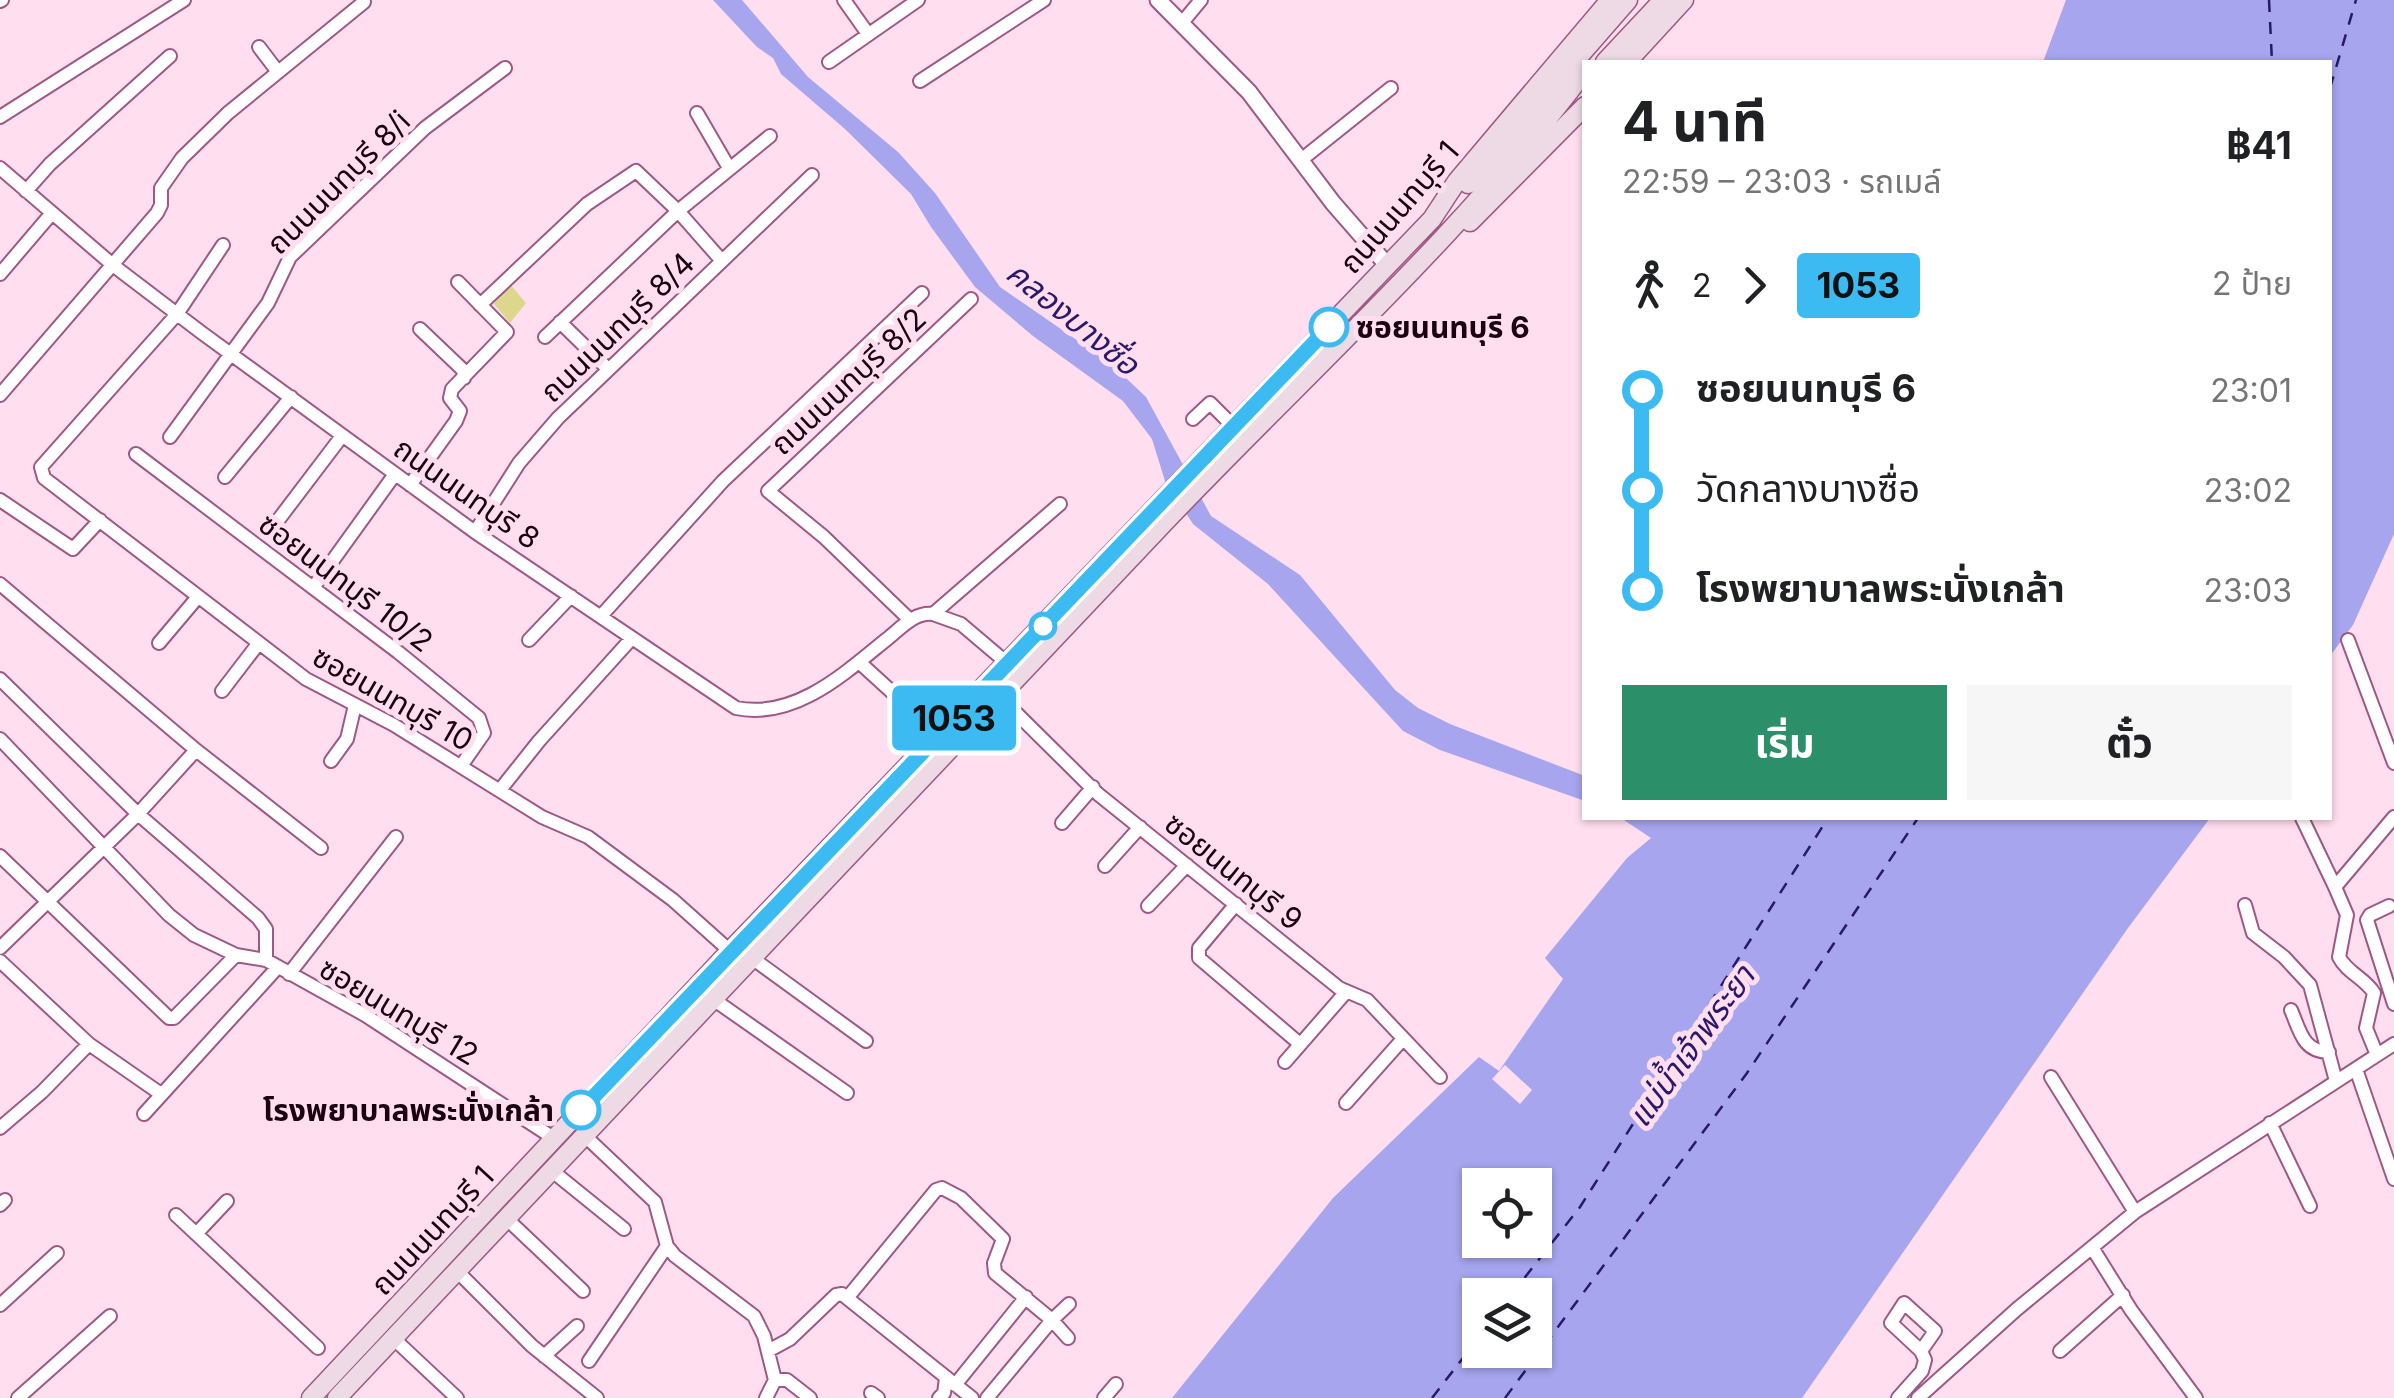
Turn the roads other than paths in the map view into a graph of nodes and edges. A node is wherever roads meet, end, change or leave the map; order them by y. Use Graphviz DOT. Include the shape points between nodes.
graph roads {
  1 [pos="184,0"];
  2 [pos="844,0"];
  3 [pos="918,0"];
  4 [pos="1044,0"];
  5 [pos="1158,0"];
  6 [pos="1201,0"];
  7 [pos="1610,0"];
  8 [pos="1628,0"];
  9 [pos="1644,0"];
  10 [pos="1663,0"];
  11 [pos="1684,0"];
  12 [pos="364,2"];
  13 [pos="1181,24"];
  14 [pos="868,34"];
  15 [pos="259,48"];
  16 [pos="170,56"];
  17 [pos="1589,60"];
  18 [pos="1593,60"];
  19 [pos="1606,60"];
  20 [pos="1629,60"];
  21 [pos="829,62"];
  22 [pos="504,68"];
  23 [pos="278,72"];
  24 [pos="1580,73"];
  25 [pos="920,81"];
  26 [pos="1391,88"];
  27 [pos="1582,109"];
  28 [pos="698,113"];
  29 [pos="0,117"];
  30 [pos="770,136"];
  31 [pos="1302,160"];
  32 [pos="0,168"];
  33 [pos="730,168"];
  34 [pos="812,175"];
  35 [pos="26,191"];
  36 [pos="678,211"];
  37 [pos="52,213"];
  38 [pos="1432,220"];
  39 [pos="223,245"];
  40 [pos="722,261"];
  41 [pos="114,266"];
  42 [pos="1388,266"];
  43 [pos="0,274"];
  44 [pos="1410,276"];
  45 [pos="458,282"];
  46 [pos="922,292"];
  47 [pos="971,300"];
  48 [pos="480,305"];
  49 [pos="178,314"];
  50 [pos="560,322"];
  51 [pos="420,330"];
  52 [pos="545,338"];
  53 [pos="232,354"];
  54 [pos="608,369"];
  55 [pos="464,378"];
  56 [pos="0,395"];
  57 [pos="291,396"];
  58 [pos="1193,419"];
  59 [pos="1234,427"];
  60 [pos="342,436"];
  61 [pos="170,437"];
  62 [pos="136,454"];
  63 [pos="1208,466"];
  64 [pos="394,474"];
  65 [pos="225,477"];
  66 [pos="410,485"];
  67 [pos="0,500"];
  68 [pos="1060,504"];
  69 [pos="1160,516"];
  70 [pos="279,518"];
  71 [pos="100,520"];
  72 [pos="475,532"];
  73 [pos="0,584"];
  74 [pos="313,588"];
  75 [pos="571,596"];
  76 [pos="197,598"];
  77 [pos="933,614"];
  78 [pos="601,616"];
  79 [pos="910,620"];
  80 [pos="632,638"];
  81 [pos="529,640"];
  82 [pos="2348,640"];
  83 [pos="159,643"];
  84 [pos="258,644"];
  85 [pos="858,662"];
  86 [pos="1007,663"];
  87 [pos="0,680"];
  88 [pos="222,691"];
  89 [pos="1000,697"];
  90 [pos="355,705"];
  91 [pos="938,734"];
  92 [pos="0,739"];
  93 [pos="196,750"];
  94 [pos="331,761"];
  95 [pos="2394,764"];
  96 [pos="462,766"];
  97 [pos="1093,787"];
  98 [pos="500,790"];
  99 [pos="138,814"];
  100 [pos="2394,817"];
  101 [pos="2303,820"];
  102 [pos="1062,822"];
  103 [pos="1140,828"];
  104 [pos="396,837"];
  105 [pos="102,846"];
  106 [pos="321,848"];
  107 [pos="0,856"];
  108 [pos="1187,865"];
  109 [pos="1105,866"];
  110 [pos="2336,887"];
  111 [pos="45,902"];
  112 [pos="1236,904"];
  113 [pos="2245,905"];
  114 [pos="1148,906"];
  115 [pos="2389,906"];
  116 [pos="0,948"];
  117 [pos="730,951"];
  118 [pos="236,955"];
  119 [pos="752,958"];
  120 [pos="0,962"];
  121 [pos="277,968"];
  122 [pos="1346,992"];
  123 [pos="713,998"];
  124 [pos="2394,1004"];
  125 [pos="2291,1010"];
  126 [pos="1402,1040"];
  127 [pos="866,1041"];
  128 [pos="89,1044"];
  129 [pos="1300,1044"];
  130 [pos="2394,1044"];
  131 [pos="2329,1052"];
  132 [pos="2376,1055"];
  133 [pos="1285,1062"];
  134 [pos="2356,1068"];
  135 [pos="2050,1076"];
  136 [pos="1440,1077"];
  137 [pos="2336,1081"];
  138 [pos="848,1093"];
  139 [pos="161,1094"];
  140 [pos="1346,1103"];
  141 [pos="144,1114"];
  142 [pos="2270,1123"];
  143 [pos="0,1128"];
  144 [pos="584,1135"];
  145 [pos="554,1139"];
  146 [pos="551,1170"];
  147 [pos="2394,1179"];
  148 [pos="228,1201"];
  149 [pos="2310,1206"];
  150 [pos="2135,1212"];
  151 [pos="176,1215"];
  152 [pos="506,1218"];
  153 [pos="624,1230"];
  154 [pos="196,1234"];
  155 [pos="668,1246"];
  156 [pos="2093,1249"];
  157 [pos="57,1253"];
  158 [pos="457,1271"];
  159 [pos="584,1290"];
  160 [pos="2123,1295"];
  161 [pos="1026,1296"];
  162 [pos="848,1297"];
  163 [pos="1069,1304"];
  164 [pos="0,1306"];
  165 [pos="110,1316"];
  166 [pos="1052,1320"];
  167 [pos="577,1326"];
  168 [pos="393,1338"];
  169 [pos="1068,1338"];
  170 [pos="318,1348"];
  171 [pos="1921,1351"];
  172 [pos="2060,1351"];
  173 [pos="768,1352"];
  174 [pos="544,1356"];
  175 [pos="590,1361"];
  176 [pos="775,1380"];
  177 [pos="950,1382"];
  178 [pos="1116,1384"];
  179 [pos="18,1398"];
  180 [pos="311,1398"];
  181 [pos="337,1398"];
  182 [pos="457,1398"];
  183 [pos="597,1398"];
  184 [pos="766,1398"];
  185 [pos="810,1398"];
  186 [pos="940,1398"];
  187 [pos="972,1398"];
  188 [pos="987,1398"];
  189 [pos="1104,1398"];
  190 [pos="1898,1398"];
  191 [pos="1918,1398"];
  192 [pos="2196,1398"];
  1 -- 29 [label="street"];
  2 -- 14 [label="street"];
  3 -- 14 [label="street"];
  4 -- 25 [label="street"];
  5 -- 13 [label="street"];
  6 -- 13 [label="street"];
  7 -- 38 [label="main road, ถนนนนทบุรี 1"];
  8 -- 17 [label="main road"];
  9 -- 18 [label="main road"];
  10 -- 19 [label="main road"];
  11 -- 20 [label="main road"];
  12 -- 23 [label="street"];
  13 -- 31 [label="street" via="1249,92"];
  14 -- 21 [label="street"];
  15 -- 23 [label="street"];
  16 -- 35 [label="street"];
  22 -- 53 [label="street, ถนนนนทบุรี 8/i" via="424,128 290,256"];
  23 -- 41 [label="street" via="166,176 158,213"];
  24 -- 38 [label="main road"];
  24 -- 44 [label="main road, ถนนนนทบุรี 1"];
  26 -- 31 [label="street"];
  27 -- 44 [label="main road" via="1496,200"];
  28 -- 33 [label="street"];
  30 -- 33 [label="street"];
  31 -- 42 [label="street"];
  32 -- 35 [label="street, ถนนนนทบุรี 8"];
  33 -- 36 [label="street"];
  34 -- 40 [label="street, ถนนนนทบุรี 8/4"];
  35 -- 37 [label="street, ถนนนนทบุรี 8"];
  36 -- 40 [label="street"];
  36 -- 48 [label="street" via="643,174 627,174"];
  36 -- 50 [label="street"];
  37 -- 41 [label="street, ถนนนนทบุรี 8"];
  37 -- 43 [label="street"];
  38 -- 42 [label="main road, ถนนนนทบุรี 1"];
  39 -- 49 [label="street"];
  40 -- 54 [label="street, ถนนนนทบุรี 8/4"];
  41 -- 49 [label="street, ถนนนนทบุรี 8"];
  41 -- 56 [label="street"];
  42 -- 59 [label="main road, ถนนนนทบุรี 1"];
  44 -- 63 [label="main road, ถนนนนทบุรี 1"];
  45 -- 48 [label="street"];
  46 -- 78 [label="street" via="723,481"];
  47 -- 79 [label="street, ถนนนนทบุรี 8/2" via="768,491"];
  48 -- 55 [label="street" via="507,332"];
  49 -- 53 [label="street, ถนนนนทบุรี 8"];
  49 -- 71 [label="street, ซอยนนทบุรี 10" via="41,467 41,474"];
  50 -- 52 [label="street"];
  50 -- 54 [label="street"];
  51 -- 55 [label="street"];
  53 -- 57 [label="street, ถนนนนทบุรี 8"];
  53 -- 61 [label="street, ถนนนนทบุรี 8/i"];
  54 -- 72 [label="street, ถนนนนทบุรี 8/4" via="519,464"];
  55 -- 66 [label="street" via="450,393 460,411 456,421"];
  57 -- 60 [label="street, ถนนนนทบุรี 8"];
  57 -- 65 [label="street"];
  58 -- 59 [label="street" via="1210,402"];
  59 -- 63 [label="main road, ถนนนนทบุรี 1"];
  60 -- 64 [label="street, ถนนนนทบุรี 8"];
  60 -- 70 [label="street"];
  62 -- 74 [label="street, ซอยนนทบุรี 10/2"];
  63 -- 69 [label="main road, ถนนนนทบุรี 1"];
  64 -- 66 [label="street, ถนนนนทบุรี 8"];
  64 -- 74 [label="street"];
  66 -- 72 [label="street, ถนนนนทบุรี 8"];
  67 -- 71 [label="street" via="74,549"];
  68 -- 77 [label="street, ถนนนนทบุรี 8"];
  69 -- 86 [label="main road, ถนนนนทบุรี 1"];
  69 -- 89 [label="main road, ถนนนนทบุรี 1"];
  71 -- 76 [label="street, ซอยนนทบุรี 10"];
  72 -- 75 [label="street, ถนนนนทบุรี 8"];
  73 -- 93 [label="street"];
  74 -- 96 [label="street, ซอยนนทบุรี 10/2" via="481,719 484,733"];
  75 -- 78 [label="street, ถนนนนทบุรี 8"];
  75 -- 81 [label="street"];
  76 -- 83 [label="street"];
  76 -- 84 [label="street, ซอยนนทบุรี 10"];
  77 -- 79 [label="street, ถนนนนทบุรี 8"];
  77 -- 86 [label="street" via="961,624"];
  78 -- 80 [label="street, ถนนนนทบุรี 8"];
  79 -- 85 [label="street, ถนนนนทบุรี 8"];
  80 -- 85 [label="street, ถนนนนทบุรี 8" via="721,700 747,710 824,689"];
  80 -- 98 [label="street"];
  82 -- 95 [label="street"];
  84 -- 88 [label="street"];
  84 -- 90 [label="street, ซอยนนทบุรี 10"];
  85 -- 91 [label="street"];
  86 -- 91 [label="main road, ถนนนนทบุรี 1"];
  87 -- 99 [label="street"];
  89 -- 97 [label="street, ซอยนนทบุรี 9"];
  89 -- 119 [label="main road, ถนนนนทบุรี 1"];
  90 -- 94 [label="street" via="347,739"];
  90 -- 96 [label="street, ซอยนนทบุรี 10"];
  91 -- 117 [label="main road, ถนนนนทบุรี 1"];
  92 -- 105 [label="street"];
  93 -- 99 [label="street"];
  93 -- 106 [label="street"];
  96 -- 98 [label="street, ซอยนนทบุรี 10"];
  97 -- 102 [label="street"];
  97 -- 103 [label="street, ซอยนนทบุรี 9"];
  98 -- 117 [label="street, ซอยนนทบุรี 10" via="588,837"];
  99 -- 105 [label="street"];
  99 -- 121 [label="street" via="263,924"];
  100 -- 110 [label="street"];
  101 -- 110 [label="street"];
  103 -- 108 [label="street, ซอยนนทบุรี 9"];
  103 -- 109 [label="street"];
  104 -- 121 [label="street"];
  105 -- 111 [label="street"];
  105 -- 118 [label="street" via="194,935"];
  107 -- 111 [label="street"];
  108 -- 112 [label="street, ซอยนนทบุรี 9"];
  108 -- 114 [label="street"];
  110 -- 132 [label="street" via="2347,915 2339,958 2374,993 2366,1028"];
  111 -- 116 [label="street"];
  111 -- 118 [label="street" via="169,1018"];
  112 -- 122 [label="street, ซอยนนทบุรี 9"];
  112 -- 129 [label="street" via="1199,948 1199,958"];
  113 -- 131 [label="street" via="2253,933 2310,986"];
  115 -- 124 [label="street" via="2370,916 2368,926"];
  117 -- 145 [label="main road, ถนนนนทบุรี 1"];
  118 -- 121 [label="street"];
  119 -- 123 [label="main road, ถนนนนทบุรี 1"];
  119 -- 127 [label="street"];
  120 -- 128 [label="street"];
  121 -- 139 [label="street"];
  121 -- 145 [label="street, ซอยนนทบุรี 12" via="419,1048"];
  122 -- 126 [label="street, ซอยนนทบุรี 9" via="1366,1000"];
  122 -- 129 [label="street"];
  123 -- 138 [label="street"];
  123 -- 144 [label="main road, ถนนนนทบุรี 1"];
  125 -- 131 [label="street" via="2306,1044"];
  126 -- 136 [label="street, ซอยนนทบุรี 9"];
  126 -- 140 [label="street"];
  128 -- 139 [label="street"];
  128 -- 143 [label="street"];
  129 -- 133 [label="street"];
  130 -- 132 [label="street"];
  131 -- 137 [label="street"];
  132 -- 134 [label="street"];
  134 -- 137 [label="street"];
  134 -- 147 [label="street"];
  135 -- 150 [label="street"];
  137 -- 142 [label="street"];
  139 -- 141 [label="street"];
  142 -- 149 [label="street"];
  142 -- 150 [label="street"];
  144 -- 146 [label="main road, ถนนนนทบุรี 1"];
  144 -- 155 [label="street" via="655,1202"];
  145 -- 180 [label="main road, ถนนนนทบุรี 1"];
  146 -- 152 [label="main road, ถนนนนทบุรี 1"];
  146 -- 153 [label="street"];
  148 -- 154 [label="street"];
  150 -- 156 [label="street"];
  151 -- 154 [label="street"];
  152 -- 158 [label="main road, ถนนนนทบุรี 1"];
  152 -- 159 [label="street"];
  154 -- 170 [label="street"];
  155 -- 173 [label="street" via="754,1316"];
  155 -- 175 [label="street"];
  156 -- 160 [label="street"];
  156 -- 191 [label="street"];
  157 -- 164 [label="street"];
  158 -- 168 [label="main road, ถนนนนทบุรี 1"];
  158 -- 174 [label="street"];
  160 -- 172 [label="street"];
  160 -- 192 [label="street"];
  161 -- 162 [label="street" via="995,1274 1000,1234 942,1188"];
  161 -- 166 [label="street"];
  161 -- 177 [label="street"];
  162 -- 173 [label="street" via="836,1295"];
  162 -- 177 [label="street"];
  163 -- 166 [label="street"];
  165 -- 179 [label="street"];
  166 -- 169 [label="street"];
  166 -- 188 [label="street"];
  167 -- 174 [label="street"];
  168 -- 181 [label="main road, ถนนนนทบุรี 1"];
  168 -- 182 [label="street"];
  171 -- 190 [label="street" via="1922,1371"];
  173 -- 176 [label="street"];
  174 -- 183 [label="street"];
  176 -- 184 [label="street"];
  176 -- 185 [label="street" via="787,1380"];
  177 -- 186 [label="street"];
  177 -- 187 [label="street"];
  178 -- 189 [label="street"];
}
